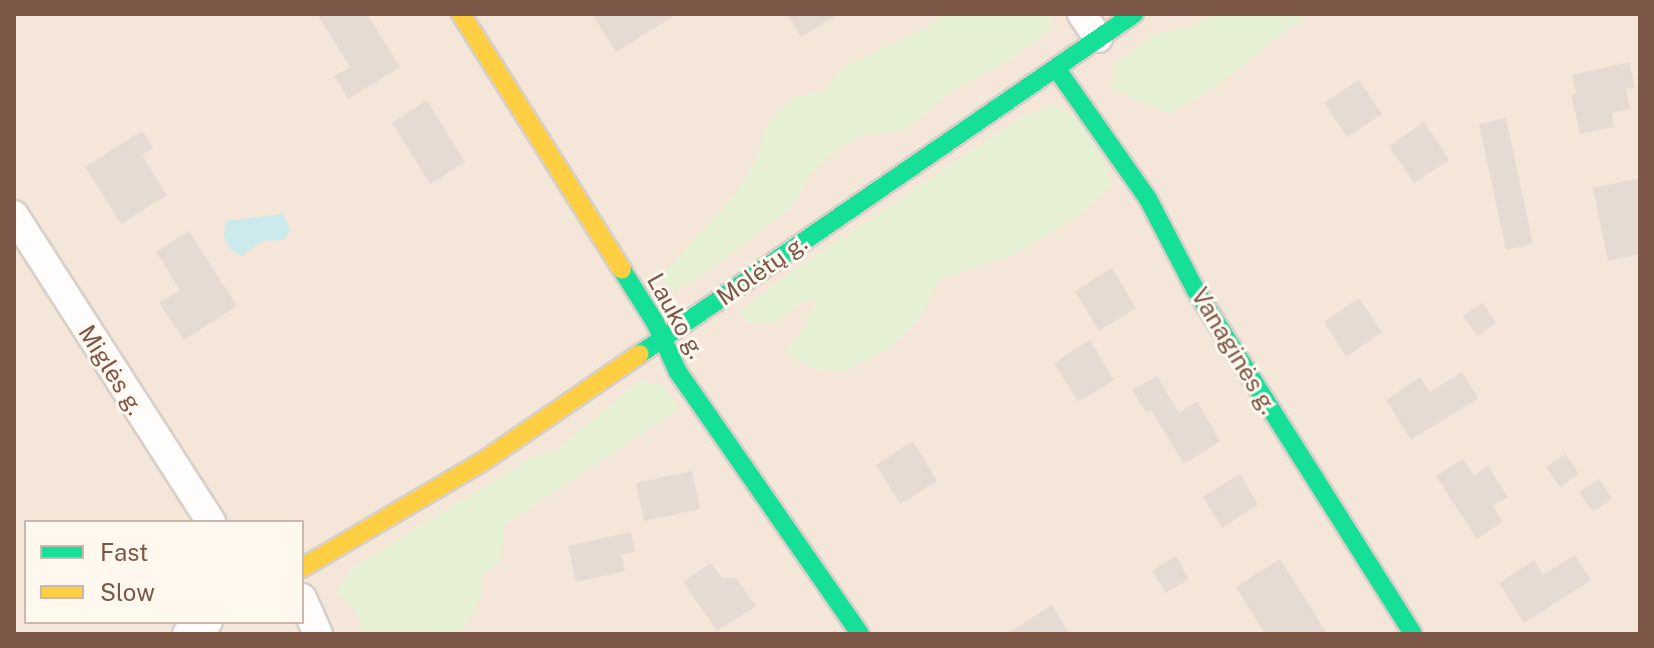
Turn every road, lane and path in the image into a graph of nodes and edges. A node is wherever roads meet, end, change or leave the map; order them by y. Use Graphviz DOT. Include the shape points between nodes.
graph roads {
  1 [pos="461,14"];
  2 [pos="1082,14"];
  3 [pos="1134,14"];
  4 [pos="1098,38"];
  5 [pos="1056,68"];
  6 [pos="16,221"];
  7 [pos="661,339"];
  8 [pos="210,520"];
  9 [pos="304,567"];
  10 [pos="304,602"];
  11 [pos="204,624"];
  12 [pos="187,634"];
  13 [pos="318,634"];
  14 [pos="860,634"];
  15 [pos="1413,634"];
  1 -- 7 [label="street, Lauko g."];
  2 -- 4 [label="street"];
  3 -- 4 [label="street, Molėtų g."];
  4 -- 5 [label="street, Molėtų g."];
  5 -- 7 [label="street, Molėtų g."];
  5 -- 15 [label="street, Vanaginės g." via="1148,199 1195,289"];
  6 -- 8 [label="street, Miglės g."];
  7 -- 9 [label="street, Molėtų g." via="482,462"];
  7 -- 14 [label="street, Lauko g." via="678,372"];
  10 -- 13 [label="street"];
  11 -- 12 [label="street"];
}
